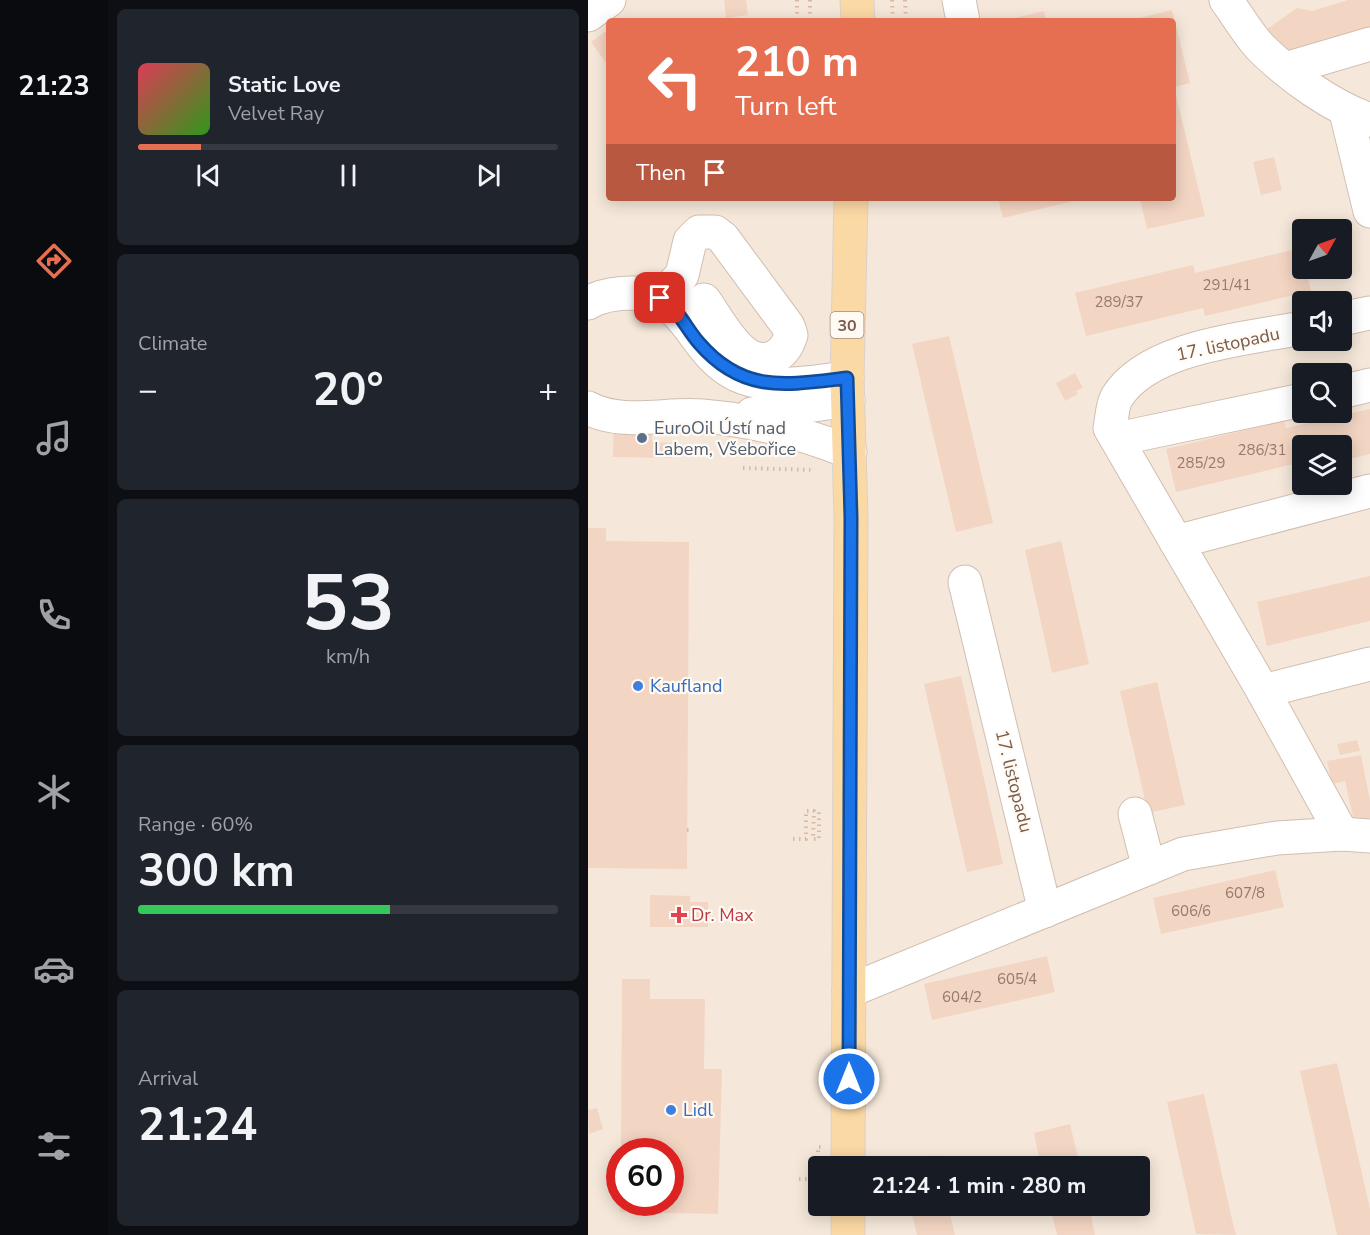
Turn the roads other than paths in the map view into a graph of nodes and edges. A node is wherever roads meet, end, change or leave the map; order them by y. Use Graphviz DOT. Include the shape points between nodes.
graph roads {
  1 [pos="609,0"];
  2 [pos="857,0"];
  3 [pos="959,0"];
  4 [pos="1227,0"];
  5 [pos="588,15"];
  6 [pos="858,18"];
  7 [pos="962,18"];
  8 [pos="1370,44"];
  9 [pos="1285,69"];
  10 [pos="1358,116"];
  11 [pos="851,201"];
  12 [pos="1370,211"];
  13 [pos="588,303"];
  14 [pos="1370,313"];
  15 [pos="1352,317"];
  16 [pos="1292,330"];
  17 [pos="1370,386"];
  18 [pos="847,389"];
  19 [pos="1352,390"];
  20 [pos="1292,402"];
  21 [pos="588,408"];
  22 [pos="730,419"];
  23 [pos="1117,439"];
  24 [pos="850,452"];
  25 [pos="1370,491"];
  26 [pos="1176,542"];
  27 [pos="965,582"];
  28 [pos="1370,664"];
  29 [pos="1263,690"];
  30 [pos="1134,814"];
  31 [pos="1356,835"];
  32 [pos="1149,868"];
  33 [pos="1045,911"];
  34 [pos="849,991"];
  35 [pos="848,1156"];
  36 [pos="848,1216"];
  37 [pos="848,1235"];
  1 -- 5 [label="street"];
  2 -- 6 [label="main road"];
  3 -- 7 [label="street"];
  4 -- 9 [label="street" via="1260,48"];
  8 -- 9 [label="street"];
  9 -- 10 [label="street"];
  10 -- 12 [label="street"];
  11 -- 18 [label="main road, 30"];
  13 -- 18 [label="street" via="627,293 671,307 712,357 738,375 784,385"];
  14 -- 15 [label="street"];
  16 -- 23 [label="street, 17. listopadu" via="1170,356 1140,371 1116,398 1110,428"];
  17 -- 19 [label="street"];
  18 -- 22 [label="street" via="826,406 765,411"];
  18 -- 24 [label="main road, 30"];
  20 -- 23 [label="street"];
  21 -- 22 [label="street" via="609,416"];
  22 -- 24 [label="street" via="808,435"];
  23 -- 26 [label="street, 17. listopadu"];
  24 -- 34 [label="main road, 30"];
  25 -- 26 [label="street"];
  26 -- 29 [label="street, 17. listopadu"];
  27 -- 33 [label="street, 17. listopadu"];
  28 -- 29 [label="street"];
  29 -- 31 [label="street, 17. listopadu"];
  30 -- 32 [label="street"];
  31 -- 32 [label="street, 17. listopadu" via="1277,838 1183,854"];
  32 -- 33 [label="street, 17. listopadu"];
  33 -- 34 [label="street, 17. listopadu"];
  34 -- 35 [label="main road, 30"];
  36 -- 37 [label="main road"];
}
